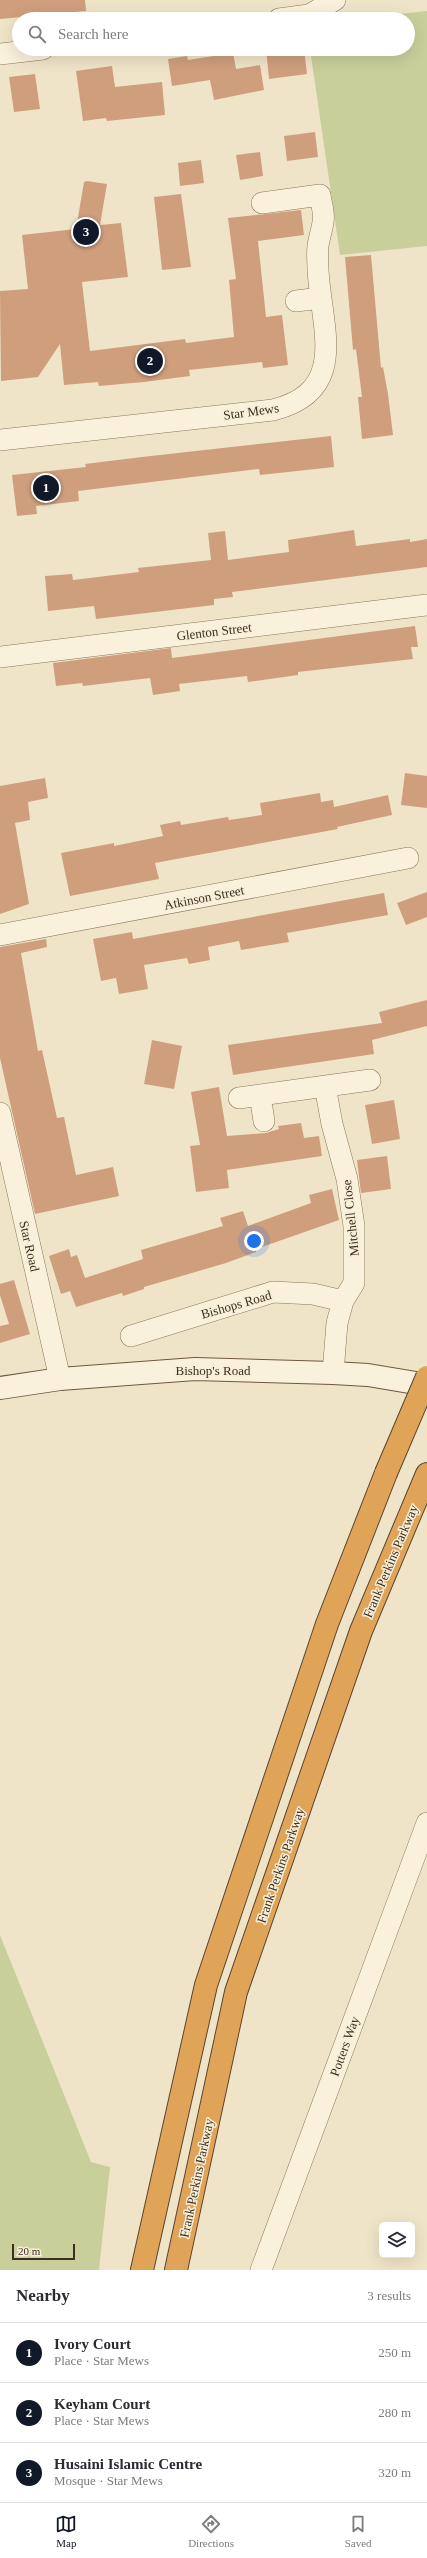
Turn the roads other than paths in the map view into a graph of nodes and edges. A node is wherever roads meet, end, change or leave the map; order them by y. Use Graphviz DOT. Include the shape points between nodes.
graph roads {
  1 [pos="335,0"];
  2 [pos="315,12"];
  3 [pos="12,53"];
  4 [pos="0,54"];
  5 [pos="262,203"];
  6 [pos="321,298"];
  7 [pos="296,301"];
  8 [pos="0,440"];
  9 [pos="427,605"];
  10 [pos="0,657"];
  11 [pos="408,858"];
  12 [pos="0,935"];
  13 [pos="370,1080"];
  14 [pos="325,1086"];
  15 [pos="260,1095"];
  16 [pos="239,1098"];
  17 [pos="0,1113"];
  18 [pos="264,1121"];
  19 [pos="343,1301"];
  20 [pos="131,1336"];
  21 [pos="333,1373"];
  22 [pos="427,1377"];
  23 [pos="60,1379"];
  24 [pos="427,1385"];
  25 [pos="0,1388"];
  26 [pos="427,1474"];
  27 [pos="427,1823"];
  28 [pos="142,2270"];
  29 [pos="176,2270"];
  30 [pos="261,2270"];
  1 -- 2 [label="street"];
  3 -- 4 [label="street"];
  5 -- 6 [label="street, Star Mews" via="320,195 324,221 318,247"];
  6 -- 7 [label="street"];
  6 -- 8 [label="street, Star Mews" via="328,348 325,364 318,382 307,395 290,406"];
  9 -- 10 [label="street, Glenton Street"];
  11 -- 12 [label="street, Atkinson Street"];
  13 -- 14 [label="street"];
  14 -- 15 [label="street"];
  14 -- 19 [label="street, Mitchell Close" via="347,1179 354,1226 354,1283"];
  15 -- 16 [label="street"];
  15 -- 18 [label="street"];
  17 -- 23 [label="street, Star Road"];
  19 -- 20 [label="street, Bishops Road" via="313,1294 273,1292"];
  19 -- 21 [label="street" via="337,1323"];
  21 -- 23 [label="street, Bishop's Road" via="196,1369"];
  21 -- 24 [label="street, Bishop's Road" via="368,1375"];
  22 -- 28 [label="highway, bridge" via="327,1624 206,1985"];
  23 -- 25 [label="street, Bishop's Road"];
  26 -- 29 [label="highway, Frank Perkins Parkway" via="361,1630 236,1992"];
  27 -- 30 [label="street, Potters Way"];
}
